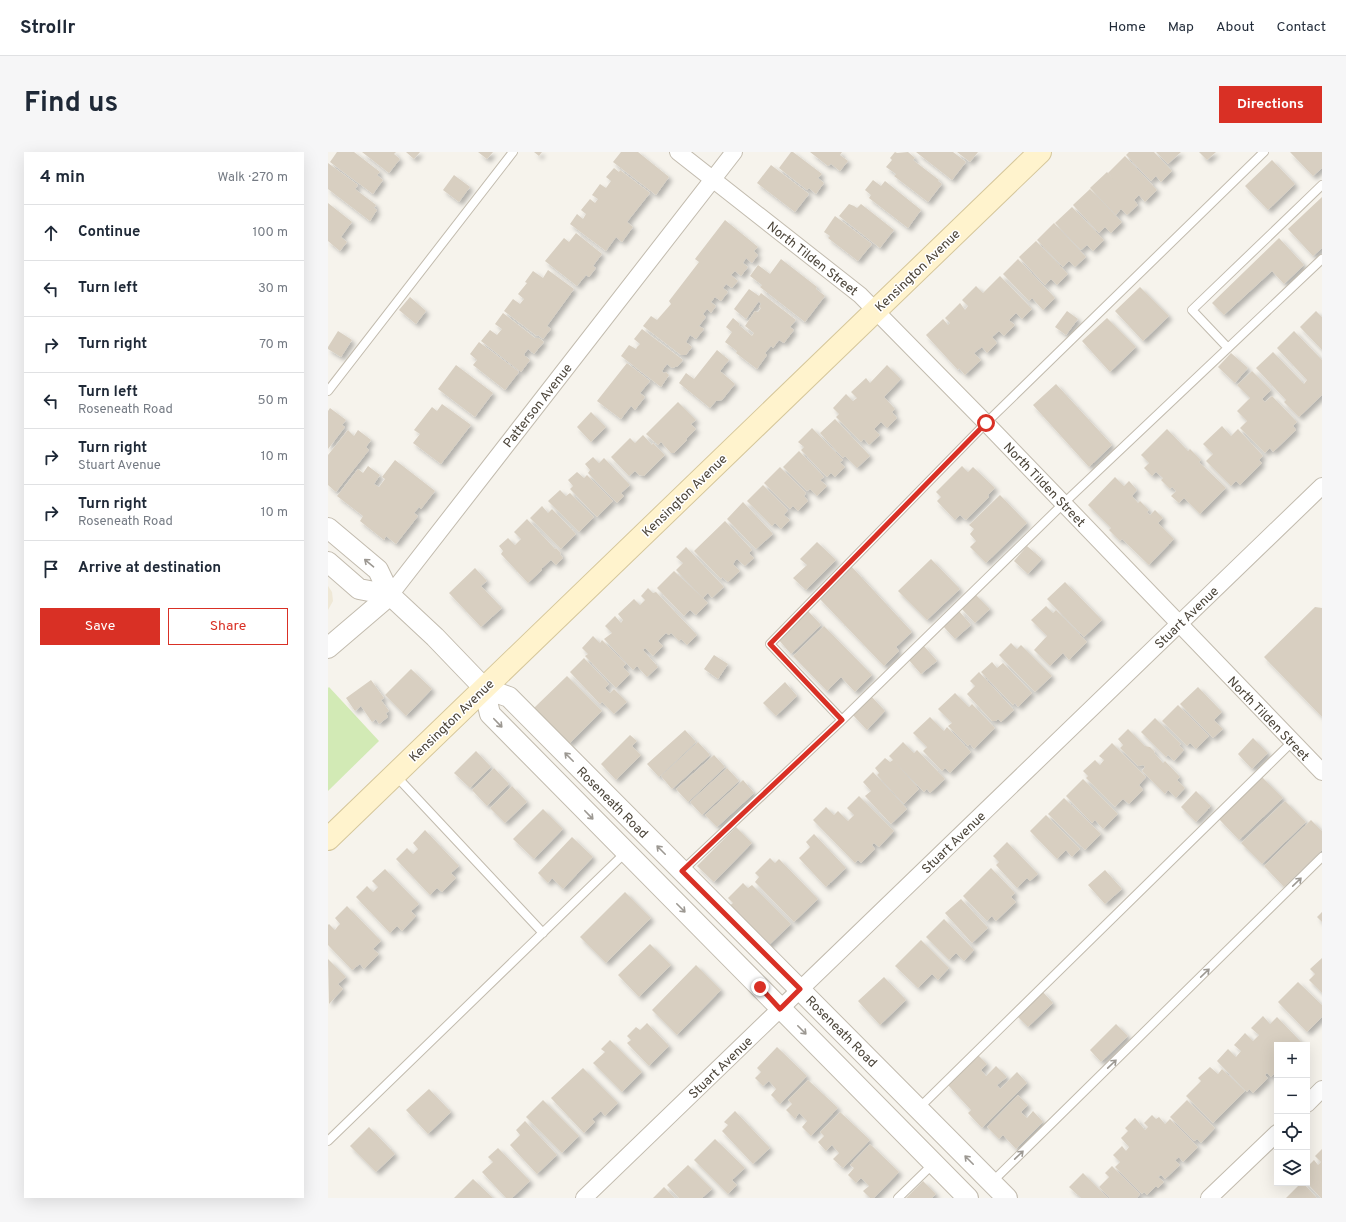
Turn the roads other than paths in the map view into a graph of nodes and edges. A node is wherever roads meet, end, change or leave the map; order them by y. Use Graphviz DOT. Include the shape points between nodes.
graph roads {
  1 [pos="512,152"];
  2 [pos="678,152"];
  3 [pos="734,152"];
  4 [pos="1040,152"];
  5 [pos="1264,152"];
  6 [pos="713,179"];
  7 [pos="1322,185"];
  8 [pos="1322,259"];
  9 [pos="875,311"];
  10 [pos="1228,348"];
  11 [pos="328,390"];
  12 [pos="986,423"];
  13 [pos="1322,486"];
  14 [pos="1064,503"];
  15 [pos="328,528"];
  16 [pos="328,562"];
  17 [pos="390,594"];
  18 [pos="1178,624"];
  19 [pos="328,648"];
  20 [pos="484,688"];
  21 [pos="842,720"];
  22 [pos="1292,742"];
  23 [pos="1322,772"];
  24 [pos="394,774"];
  25 [pos="328,839"];
  26 [pos="626,852"];
  27 [pos="1322,858"];
  28 [pos="682,871"];
  29 [pos="543,933"];
  30 [pos="800,989"];
  31 [pos="780,1009"];
  32 [pos="1322,1089"];
  33 [pos="1310,1101"];
  34 [pos="918,1109"];
  35 [pos="1274,1136"];
  36 [pos="328,1141"];
  37 [pos="934,1163"];
  38 [pos="991,1182"];
  39 [pos="584,1198"];
  40 [pos="898,1198"];
  41 [pos="968,1198"];
  42 [pos="1007,1198"];
  43 [pos="1209,1198"];
  1 -- 11 [label="lane"];
  2 -- 6 [label="street, North Tilden Street"];
  3 -- 6 [label="street, Patterson Avenue"];
  4 -- 9 [label="main road, Kensington Avenue"];
  5 -- 12 [label="lane"];
  6 -- 9 [label="street, North Tilden Street" via="860,295"];
  6 -- 17 [label="street, Patterson Avenue"];
  7 -- 10 [label="lane" via="1192,310"];
  8 -- 10 [label="lane"];
  9 -- 12 [label="street, North Tilden Street"];
  9 -- 20 [label="main road, Kensington Avenue"];
  10 -- 14 [label="lane"];
  12 -- 14 [label="street, North Tilden Street"];
  12 -- 21 [label="lane" via="770,644"];
  13 -- 18 [label="street, Stuart Avenue"];
  14 -- 18 [label="street, North Tilden Street"];
  14 -- 21 [label="lane"];
  17 -- 15 [label="street, Roseneath Road, one-way" via="378,570"];
  16 -- 17 [label="street" via="359,589"];
  17 -- 19 [label="street, Patterson Avenue"];
  17 -- 20 [label="street, Roseneath Road"];
  18 -- 22 [label="street, North Tilden Street"];
  18 -- 30 [label="street, Stuart Avenue"];
  20 -- 24 [label="main road, Kensington Avenue"];
  20 -- 26 [label="street, Roseneath Road, one-way" via="490,714"];
  28 -- 20 [label="street, Roseneath Road, one-way" via="509,697"];
  21 -- 28 [label="lane"];
  22 -- 23 [label="street, North Tilden Street"];
  22 -- 34 [label="lane"];
  24 -- 25 [label="main road, Kensington Avenue"];
  24 -- 29 [label="lane"];
  26 -- 29 [label="lane"];
  26 -- 31 [label="street, Roseneath Road, one-way"];
  38 -- 27 [label="lane, one-way"];
  28 -- 30 [label="street, Roseneath Road"];
  29 -- 36 [label="lane"];
  30 -- 31 [label="street, Stuart Avenue"];
  30 -- 34 [label="street, Roseneath Road"];
  31 -- 37 [label="street, Roseneath Road, one-way"];
  31 -- 39 [label="street, Stuart Avenue"];
  32 -- 33 [label="street"];
  38 -- 34 [label="street, Roseneath Road, one-way"];
  35 -- 43 [label="street"];
  37 -- 40 [label="lane"];
  37 -- 41 [label="street, Roseneath Road"];
  38 -- 42 [label="street, Roseneath Road"];
}
